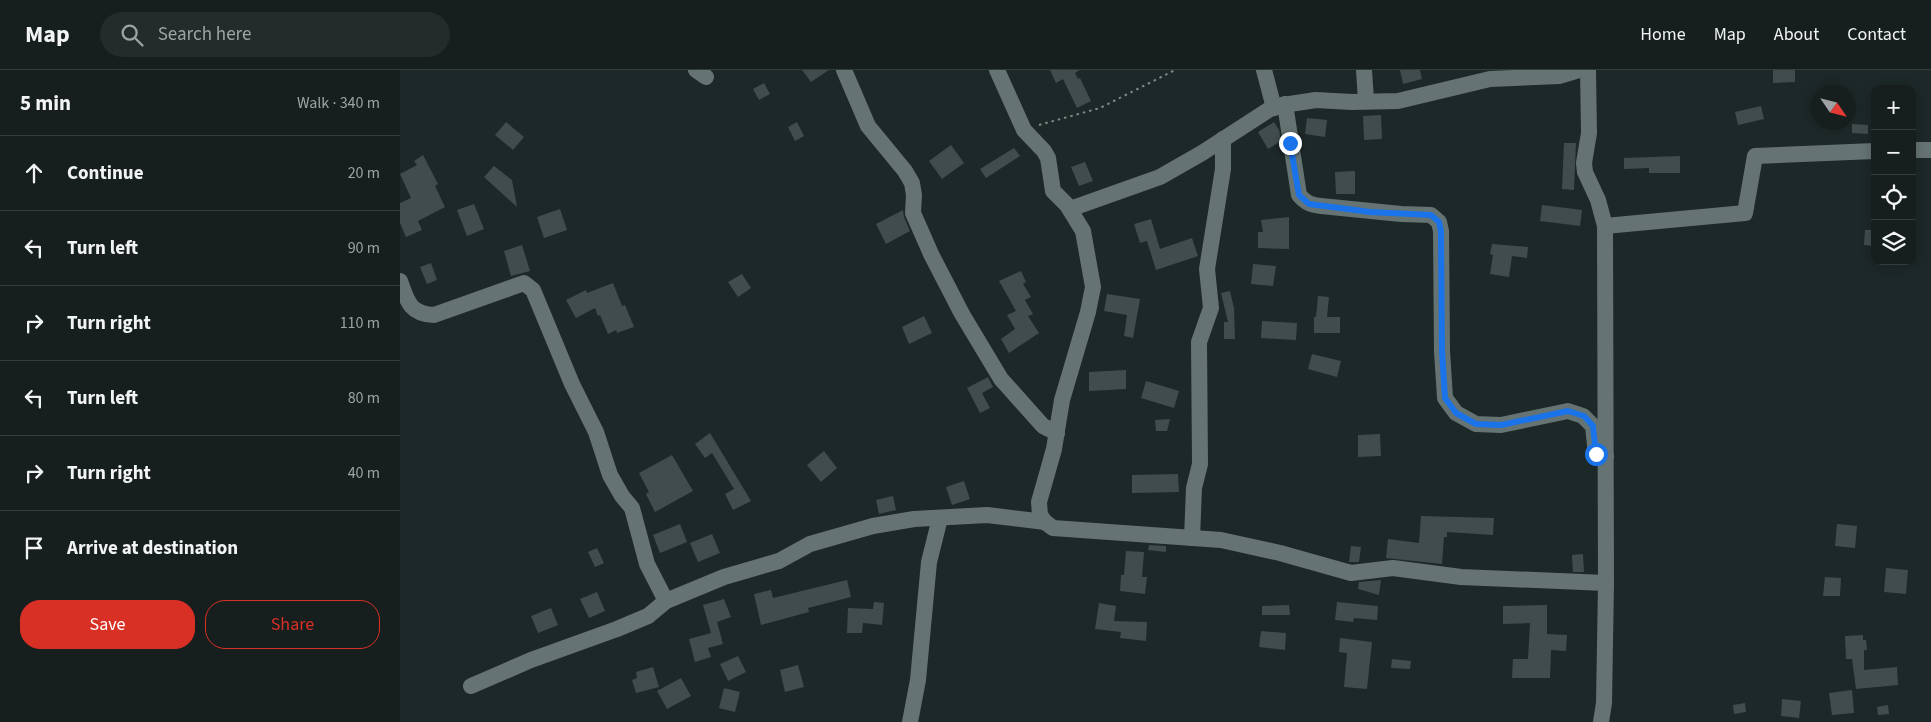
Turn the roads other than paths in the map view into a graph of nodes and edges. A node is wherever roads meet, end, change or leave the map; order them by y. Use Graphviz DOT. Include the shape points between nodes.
graph roads {
  1 [pos="844,70"];
  2 [pos="997,70"];
  3 [pos="1264,70"];
  4 [pos="1364,70"];
  5 [pos="1579,70"];
  6 [pos="1588,70"];
  7 [pos="1366,102"];
  8 [pos="1280,106"];
  9 [pos="1223,139"];
  10 [pos="1916,150"];
  11 [pos="1931,150"];
  12 [pos="1871,151"];
  13 [pos="1070,209"];
  14 [pos="1605,226"];
  15 [pos="400,281"];
  16 [pos="1057,433"];
  17 [pos="1606,456"];
  18 [pos="940,518"];
  19 [pos="1045,522"];
  20 [pos="1192,538"];
  21 [pos="1606,583"];
  22 [pos="666,601"];
  23 [pos="470,686"];
  24 [pos="910,722"];
  25 [pos="1601,722"];
  1 -- 16 [label="street" via="868,126 912,183 913,212 962,314 1001,379 1043,426"];
  2 -- 13 [label="street" via="1024,129 1048,158 1053,191"];
  3 -- 8 [label="street"];
  4 -- 7 [label="street"];
  5 -- 7 [label="street" via="1559,76 1490,79 1398,101"];
  6 -- 14 [label="street" via="1589,133 1584,163"];
  7 -- 8 [label="street" via="1316,100"];
  8 -- 9 [label="street"];
  8 -- 17 [label="street" via="1299,195 1309,204 1431,215 1439,222 1445,398 1456,413 1476,424 1501,425 1568,411 1590,421 1596,454"];
  9 -- 13 [label="street" via="1160,177"];
  9 -- 20 [label="street" via="1223,169 1207,269 1211,308 1199,342 1200,464 1194,488"];
  10 -- 11 [label="street"];
  12 -- 14 [label="street" via="1754,156 1745,213"];
  13 -- 16 [label="street" via="1083,231 1093,287 1062,400"];
  14 -- 17 [label="street"];
  15 -- 22 [label="street" via="414,310 434,315 524,283 533,290 596,432 610,475 632,508 647,564"];
  16 -- 19 [label="street" via="1039,502 1040,515"];
  17 -- 21 [label="street"];
  18 -- 19 [label="street" via="986,515"];
  18 -- 22 [label="street" via="873,526 810,544 779,561 724,577"];
  18 -- 24 [label="street" via="929,562 918,680"];
  19 -- 20 [label="street" via="1053,528"];
  20 -- 21 [label="street" via="1221,540 1351,573 1393,568 1462,577"];
  21 -- 25 [label="street"];
  22 -- 23 [label="street" via="648,616"];
}
